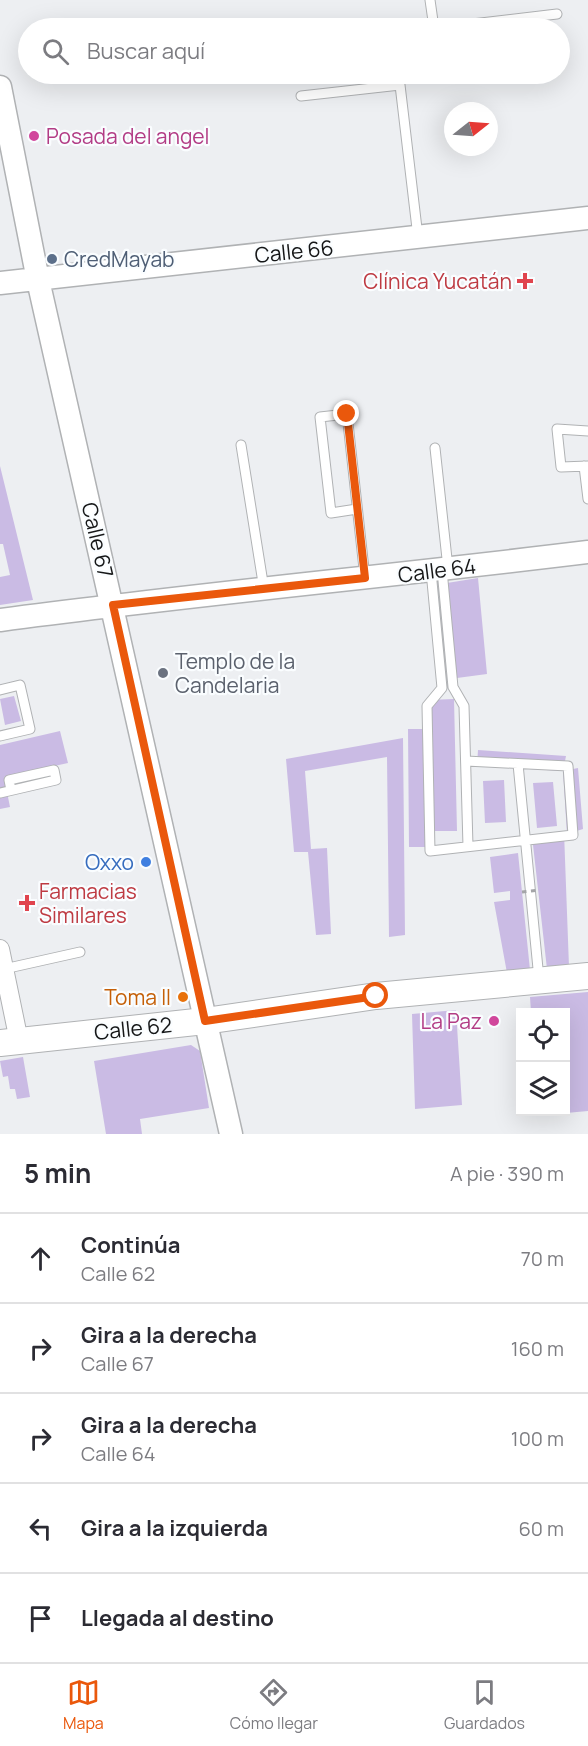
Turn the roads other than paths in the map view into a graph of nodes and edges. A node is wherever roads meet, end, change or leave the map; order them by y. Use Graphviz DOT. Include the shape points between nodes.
graph roads {
  1 [pos="430,0"];
  2 [pos="557,14"];
  3 [pos="434,18"];
  4 [pos="522,18"];
  5 [pos="0,87"];
  6 [pos="302,96"];
  7 [pos="588,218"];
  8 [pos="418,237"];
  9 [pos="38,280"];
  10 [pos="0,283"];
  11 [pos="588,431"];
  12 [pos="241,446"];
  13 [pos="435,448"];
  14 [pos="586,466"];
  15 [pos="588,499"];
  16 [pos="357,509"];
  17 [pos="588,552"];
  18 [pos="440,570"];
  19 [pos="365,578"];
  20 [pos="264,589"];
  21 [pos="113,605"];
  22 [pos="0,620"];
  23 [pos="0,690"];
  24 [pos="0,725"];
  25 [pos="1,736"];
  26 [pos="466,761"];
  27 [pos="518,764"];
  28 [pos="11,790"];
  29 [pos="0,793"];
  30 [pos="525,840"];
  31 [pos="468,846"];
  32 [pos="80,952"];
  33 [pos="1,959"];
  34 [pos="588,976"];
  35 [pos="539,981"];
  36 [pos="205,1021"];
  37 [pos="9,1042"];
  38 [pos="231,1134"];
  1 -- 3 [label="lane"];
  2 -- 4 [label="lane"];
  5 -- 9 [label="street, Calle 67"];
  6 -- 8 [label="lane" via="400,85"];
  7 -- 8 [label="street, Calle 66"];
  8 -- 9 [label="street, Calle 66"];
  9 -- 10 [label="street, Calle 66"];
  9 -- 21 [label="street, Calle 67"];
  11 -- 14 [label="lane" via="557,429 561,467"];
  12 -- 20 [label="lane"];
  13 -- 18 [label="lane"];
  14 -- 15 [label="lane"];
  16 -- 16 [label="lane" via="347,414 320,417 331,513"];
  16 -- 19 [label="lane"];
  17 -- 18 [label="street, Calle 64"];
  18 -- 19 [label="street, Calle 64"];
  18 -- 26 [label="lane" via="453,687 464,706"];
  18 -- 31 [label="lane" via="442,688 427,706 430,850"];
  19 -- 20 [label="street, Calle 64"];
  20 -- 21 [label="street, Calle 64"];
  21 -- 22 [label="street, Calle 64"];
  21 -- 36 [label="street, Calle 67"];
  23 -- 25 [label="lane" via="20,685 30,729"];
  24 -- 25 [label="lane"];
  26 -- 27 [label="lane"];
  26 -- 31 [label="lane"];
  27 -- 30 [label="lane"];
  27 -- 30 [label="lane" via="568,766 573,835"];
  28 -- 29 [label="lane"];
  30 -- 31 [label="lane"];
  30 -- 35 [label="lane"];
  32 -- 33 [label="lane"];
  33 -- 37 [label="street"];
  34 -- 35 [label="main road, Calle 62"];
  35 -- 36 [label="main road, Calle 62" via="376,996"];
  36 -- 37 [label="main road, Calle 62"];
  36 -- 38 [label="street, Calle 67"];
}
